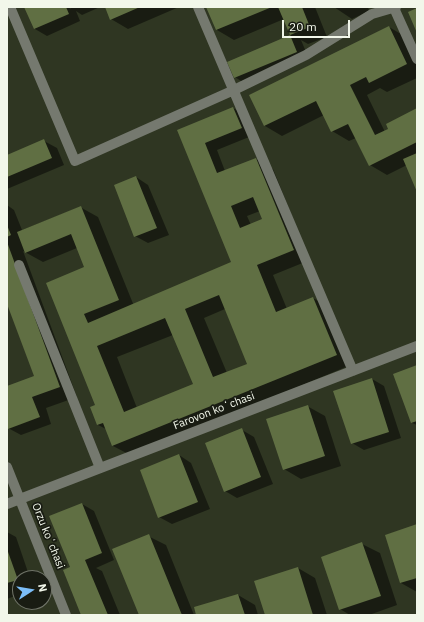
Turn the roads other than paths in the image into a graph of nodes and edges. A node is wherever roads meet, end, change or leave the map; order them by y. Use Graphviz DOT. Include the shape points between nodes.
graph roads {
  1 [pos="10,7"];
  2 [pos="198,7"];
  3 [pos="395,8"];
  4 [pos="371,10"];
  5 [pos="417,59"];
  6 [pos="234,90"];
  7 [pos="19,265"];
  8 [pos="417,346"];
  9 [pos="353,371"];
  10 [pos="7,467"];
  11 [pos="100,468"];
  12 [pos="20,499"];
  13 [pos="7,504"];
  14 [pos="66,615"];
  1 -- 6 [label="street" via="74,161"];
  2 -- 6 [label="street"];
  3 -- 4 [label="street"];
  3 -- 5 [label="street"];
  4 -- 6 [label="street" via="306,55"];
  6 -- 9 [label="street"];
  7 -- 11 [label="street"];
  8 -- 9 [label="street, Farovon koʻchasi"];
  9 -- 11 [label="street, Farovon koʻchasi"];
  10 -- 12 [label="street, Orzu koʻchasi"];
  11 -- 12 [label="street, Farovon koʻchasi"];
  12 -- 13 [label="street, Farovon koʻchasi"];
  12 -- 14 [label="street, Orzu koʻchasi"];
}
